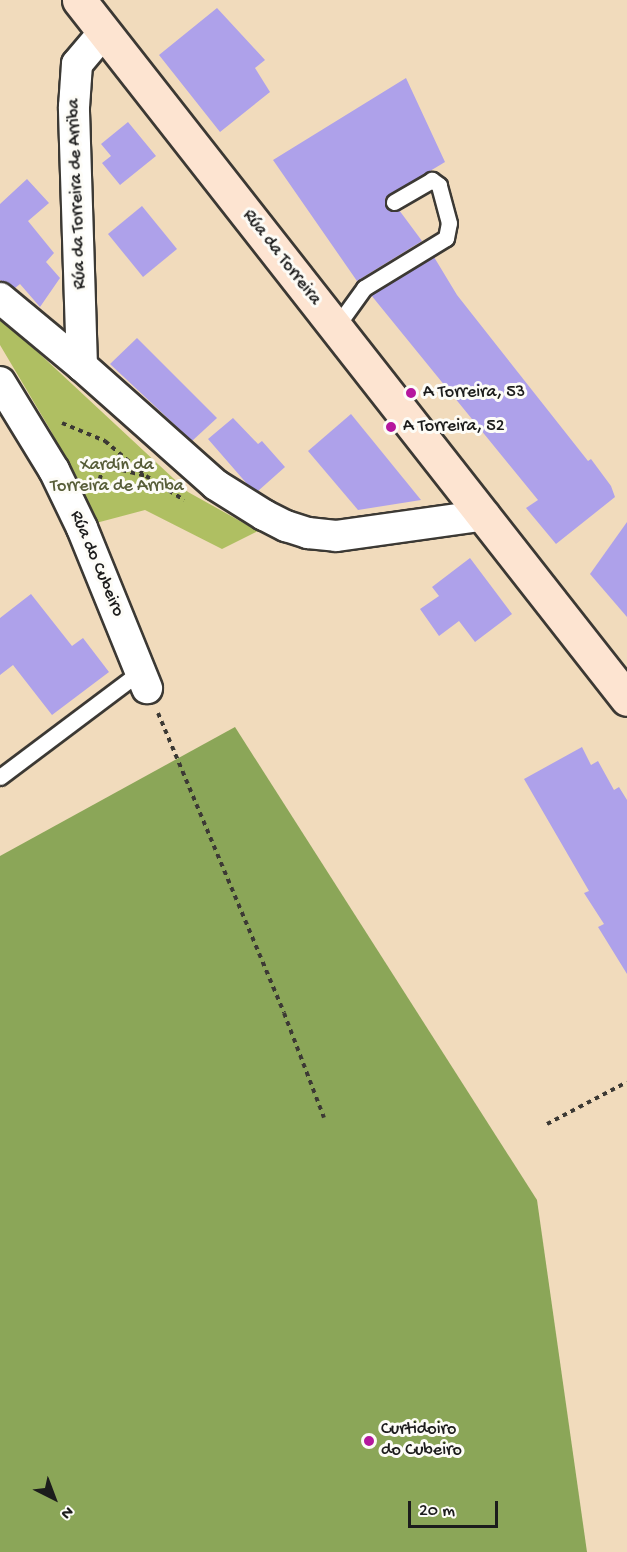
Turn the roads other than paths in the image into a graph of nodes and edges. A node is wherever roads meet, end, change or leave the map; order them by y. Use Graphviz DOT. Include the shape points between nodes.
graph roads {
  1 [pos="79,0"];
  2 [pos="104,32"];
  3 [pos="394,202"];
  4 [pos="0,298"];
  5 [pos="336,327"];
  6 [pos="82,366"];
  7 [pos="0,383"];
  8 [pos="485,515"];
  9 [pos="144,680"];
  10 [pos="627,699"];
  11 [pos="0,777"];
  1 -- 2 [label="main road, Rúa da Torreira"];
  2 -- 5 [label="main road, Rúa da Torreira"];
  2 -- 6 [label="street, Rúa da Torreira de Arriba" via="77,64 74,107"];
  3 -- 5 [label="lane" via="432,180 439,185 449,223 446,238 364,288"];
  4 -- 6 [label="street"];
  5 -- 8 [label="main road, Rúa da Torreira"];
  6 -- 8 [label="street" via="216,485 286,526 336,536"];
  7 -- 9 [label="street, Rúa do Cubeiro" via="54,470"];
  8 -- 10 [label="main road, Rúa da Torreira"];
  9 -- 11 [label="lane"];
}
